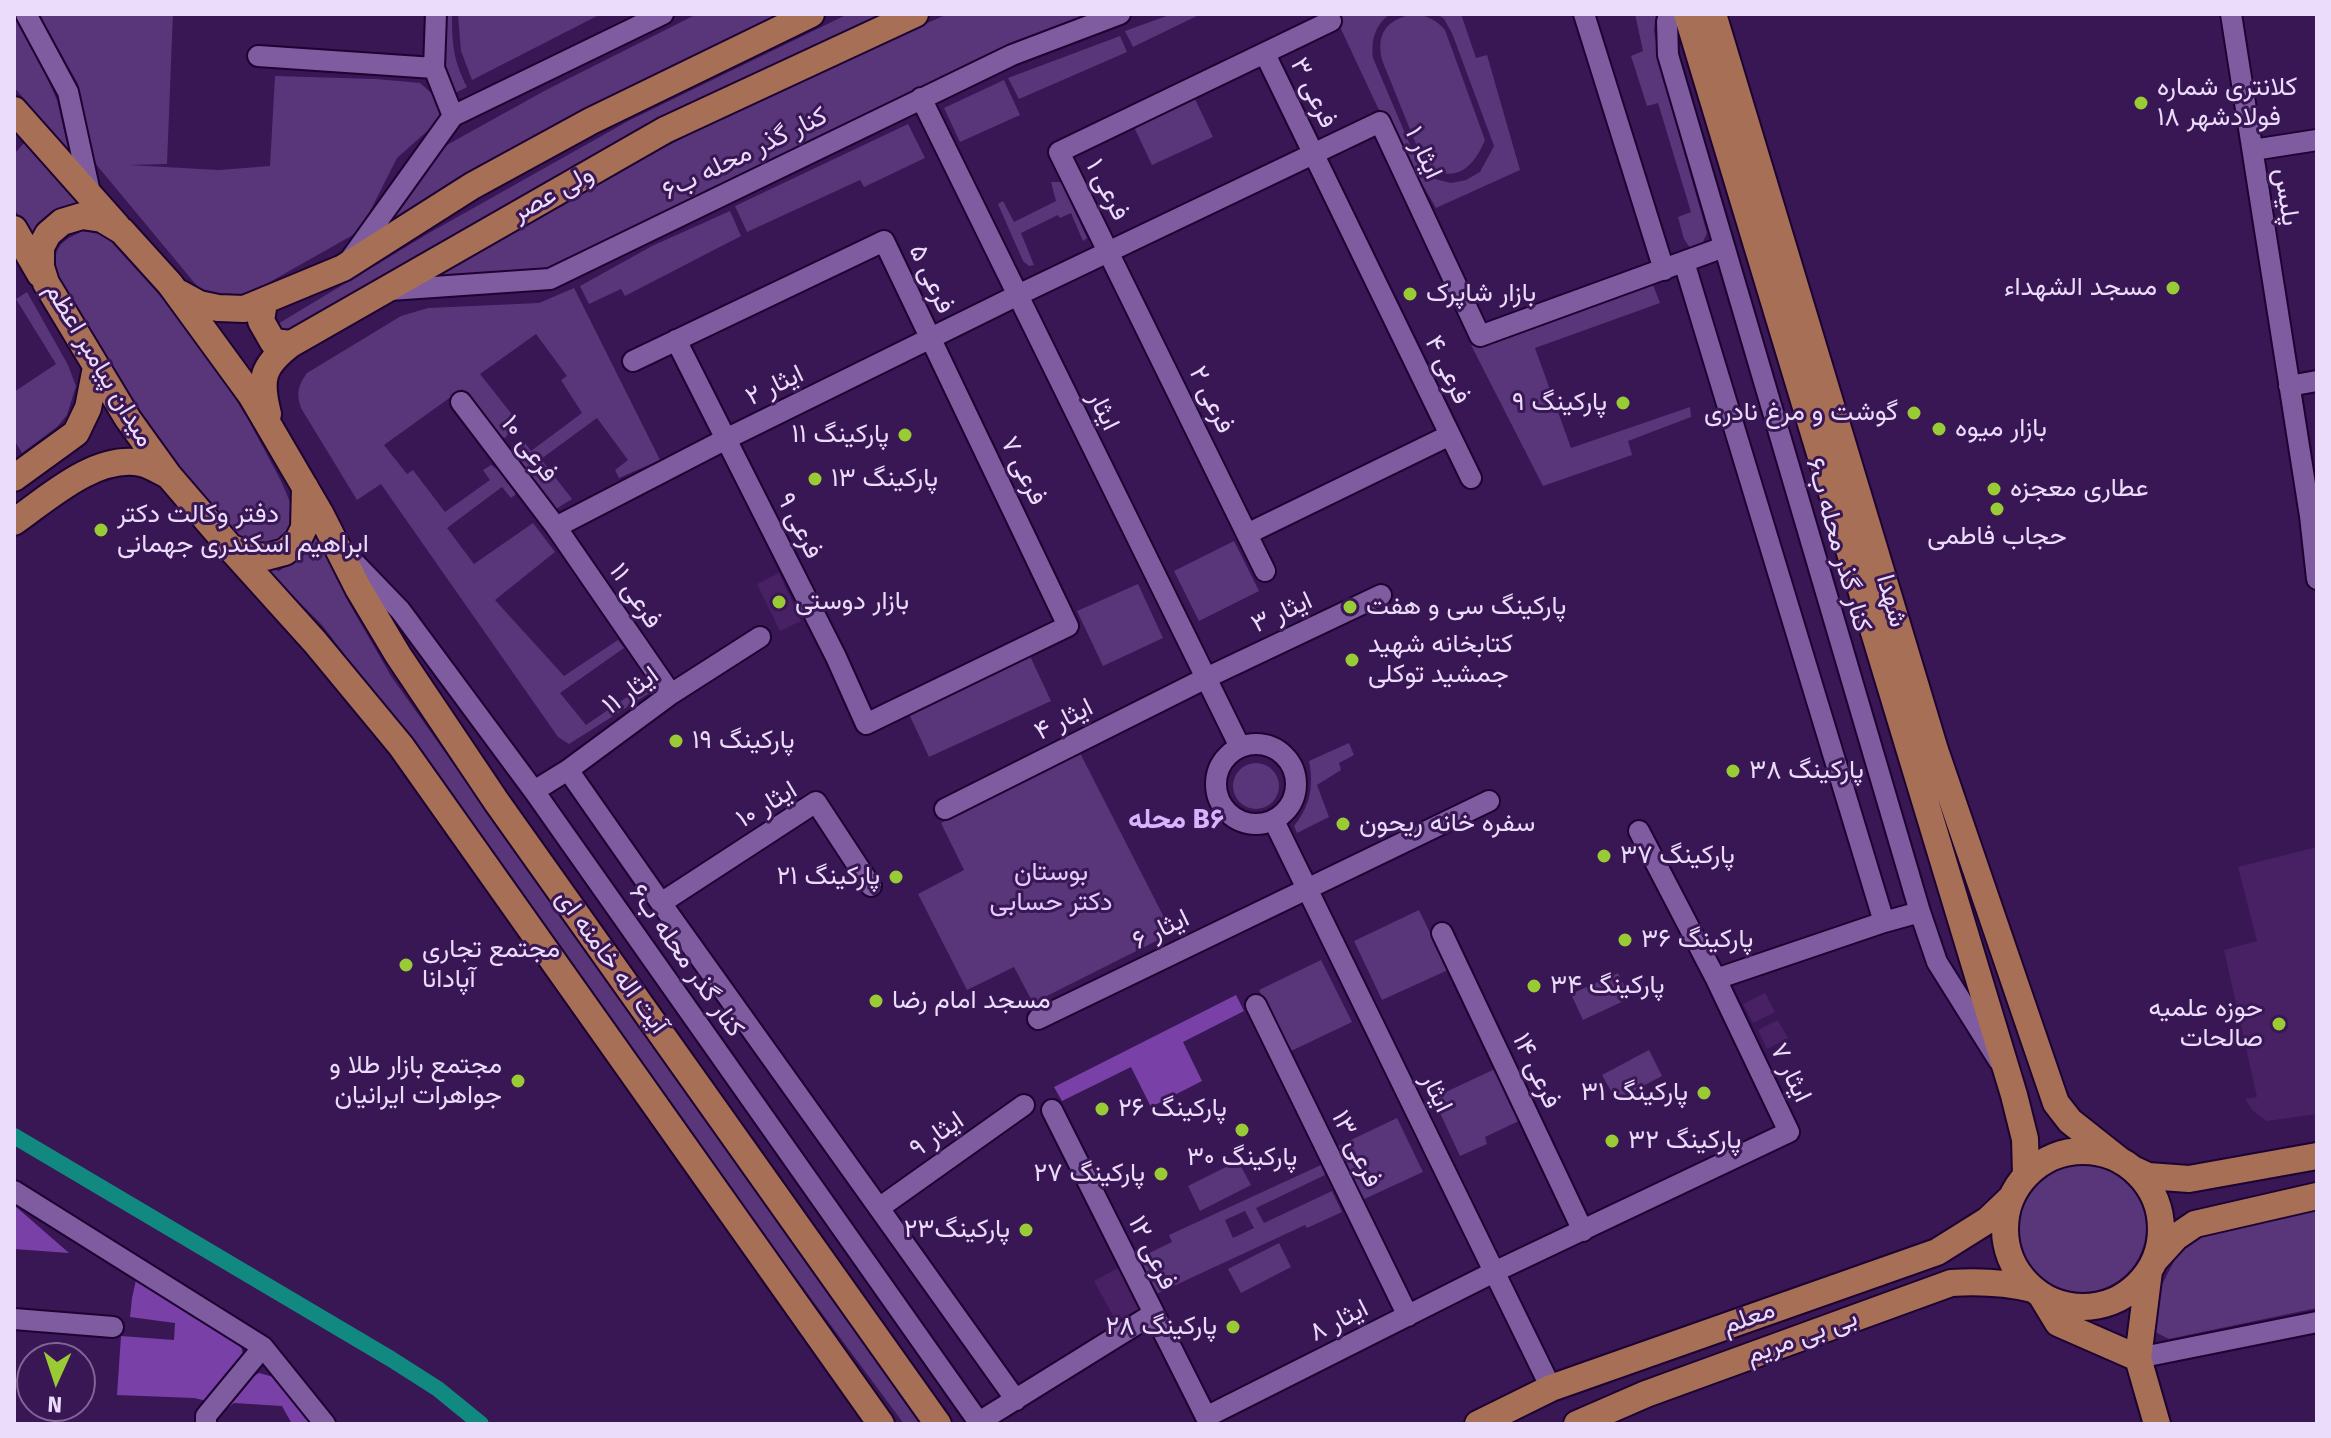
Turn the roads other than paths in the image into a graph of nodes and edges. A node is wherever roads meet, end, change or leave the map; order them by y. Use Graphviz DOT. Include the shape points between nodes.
graph roads {
  1 [pos="26,14"];
  2 [pos="436,14"];
  3 [pos="811,14"];
  4 [pos="915,14"];
  5 [pos="1120,14"];
  6 [pos="1584,14"];
  7 [pos="1669,14"];
  8 [pos="1687,14"];
  9 [pos="1713,14"];
  10 [pos="2231,14"];
  11 [pos="659,15"];
  12 [pos="1331,21"];
  13 [pos="1265,54"];
  14 [pos="258,56"];
  15 [pos="434,68"];
  16 [pos="921,98"];
  17 [pos="453,116"];
  18 [pos="19,126"];
  19 [pos="2317,140"];
  20 [pos="2253,150"];
  21 [pos="1314,154"];
  22 [pos="91,197"];
  23 [pos="14,229"];
  24 [pos="122,231"];
  25 [pos="1724,247"];
  26 [pos="1110,252"];
  27 [pos="1684,262"];
  28 [pos="343,268"];
  29 [pos="1664,270"];
  30 [pos="46,283"];
  31 [pos="382,290"];
  32 [pos="175,291"];
  33 [pos="1018,295"];
  34 [pos="264,302"];
  35 [pos="676,340"];
  36 [pos="930,340"];
  37 [pos="291,344"];
  38 [pos="633,361"];
  39 [pos="96,367"];
  40 [pos="2317,381"];
  41 [pos="2289,386"];
  42 [pos="461,402"];
  43 [pos="273,433"];
  44 [pos="1450,435"];
  45 [pos="726,439"];
  46 [pos="16,470"];
  47 [pos="169,476"];
  48 [pos="1471,478"];
  49 [pos="305,487"];
  50 [pos="14,522"];
  51 [pos="556,527"];
  52 [pos="1247,534"];
  53 [pos="333,540"];
  54 [pos="230,547"];
  55 [pos="1864,556"];
  56 [pos="1265,571"];
  57 [pos="2317,579"];
  58 [pos="1381,595"];
  59 [pos="760,637"];
  60 [pos="1206,678"];
  61 [pos="671,694"];
  62 [pos="866,724"];
  63 [pos="1240,747"];
  64 [pos="568,770"];
  65 [pos="534,791"];
  66 [pos="1489,801"];
  67 [pos="945,809"];
  68 [pos="1274,821"];
  69 [pos="1639,831"];
  70 [pos="871,886"];
  71 [pos="1306,888"];
  72 [pos="661,903"];
  73 [pos="1920,912"];
  74 [pos="1884,922"];
  75 [pos="1442,933"];
  76 [pos="1716,979"];
  77 [pos="1256,1005"];
  78 [pos="1038,1019"];
  79 [pos="2010,1084"];
  80 [pos="2050,1085"];
  81 [pos="1024,1105"];
  82 [pos="1052,1110"];
  83 [pos="2317,1156"];
  84 [pos="2127,1164"];
  85 [pos="2263,1165"];
  86 [pos="2026,1175"];
  87 [pos="14,1191"];
  88 [pos="2317,1196"];
  89 [pos="2011,1198"];
  90 [pos="2272,1206"];
  91 [pos="879,1208"];
  92 [pos="1583,1231"];
  93 [pos="1937,1252"];
  94 [pos="2152,1266"];
  95 [pos="1494,1272"];
  96 [pos="1951,1283"];
  97 [pos="2037,1292"];
  98 [pos="1153,1314"];
  99 [pos="1408,1316"];
  100 [pos="14,1319"];
  101 [pos="2317,1322"];
  102 [pos="113,1327"];
  103 [pos="263,1347"];
  104 [pos="2138,1358"];
  105 [pos="1551,1388"];
  106 [pos="1016,1400"];
  107 [pos="1206,1417"];
  108 [pos="980,1423"];
  109 [pos="206,1424"];
  110 [pos="325,1424"];
  111 [pos="881,1424"];
  112 [pos="938,1424"];
  113 [pos="1478,1424"];
  114 [pos="1577,1424"];
  115 [pos="2157,1424"];
  1 -- 22 [label="street" via="68,92"];
  2 -- 15 [label="street"];
  3 -- 28 [label="main road, ولی عصر" via="591,121 472,186"];
  4 -- 31 [label="main road, ولی عصر" via="665,130"];
  5 -- 16 [label="street, کنار گذر محله ب۶" via="1012,55"];
  6 -- 29 [label="street"];
  7 -- 25 [label="street, کنار گذر محله ب۶" via="1668,55"];
  8 -- 55 [label="main road, شهدا"];
  9 -- 55 [label="main road, شهدا"];
  10 -- 20 [label="street, پلیس"];
  11 -- 17 [label="street"];
  12 -- 13 [label="street"];
  13 -- 21 [label="street, فرعی ۳"];
  13 -- 26 [label="street, فرعی ۱" via="1059,152"];
  14 -- 15 [label="street"];
  15 -- 17 [label="street"];
  16 -- 31 [label="street, کنار گذر محله ب۶" via="550,279"];
  16 -- 33 [label="street, ایثار"];
  17 -- 28 [label="street"];
  18 -- 22 [label="main road"];
  19 -- 20 [label="street"];
  20 -- 41 [label="street, پلیس"];
  21 -- 26 [label="street, ایثار ۱"];
  21 -- 29 [label="street, ایثار ۱" via="1380,122 1480,336"];
  21 -- 44 [label="street, فرعی ۴"];
  22 -- 24 [label="main road"];
  23 -- 30 [label="main road"];
  24 -- 30 [label="main road, میدان پیامبر اعظم" via="102,219 82,216 62,222 41,247"];
  24 -- 32 [label="main road, میدان پیامبر اعظم"];
  25 -- 27 [label="street, ایثار ۱"];
  25 -- 73 [label="street, کنار گذر محله ب۶"];
  26 -- 33 [label="street, ایثار ۱"];
  26 -- 52 [label="street, فرعی ۲"];
  27 -- 29 [label="street, ایثار ۱"];
  27 -- 74 [label="street"];
  28 -- 34 [label="main road, ولی عصر"];
  30 -- 39 [label="main road, میدان پیامبر اعظم"];
  31 -- 37 [label="main road, ولی عصر"];
  32 -- 34 [label="main road, ولی عصر" via="218,308 244,309"];
  32 -- 43 [label="main road, میدان پیامبر اعظم"];
  33 -- 36 [label="street, ایثار ۲"];
  33 -- 60 [label="street, ایثار"];
  34 -- 37 [label="main road" via="261,321 273,342"];
  35 -- 36 [label="street, فرعی ۵" via="884,241"];
  35 -- 38 [label="street"];
  35 -- 45 [label="street, فرعی ۹"];
  36 -- 45 [label="street, ایثار ۲"];
  36 -- 62 [label="street, فرعی ۷" via="1068,626"];
  37 -- 43 [label="main road, ولی عصر" via="271,359 264,379"];
  39 -- 46 [label="main road" via="88,408 76,433"];
  39 -- 47 [label="main road, میدان پیامبر اعظم"];
  40 -- 41 [label="street"];
  41 -- 57 [label="street, پلیس"];
  42 -- 51 [label="street, فرعی ۱۰"];
  43 -- 49 [label="main road, میدان پیامبر اعظم"];
  44 -- 48 [label="street, فرعی ۴"];
  44 -- 52 [label="street"];
  45 -- 51 [label="street, ایثار ۲"];
  45 -- 62 [label="street, فرعی ۹"];
  47 -- 50 [label="main road" via="143,463 98,467"];
  47 -- 54 [label="main road, میدان پیامبر اعظم"];
  49 -- 53 [label="main road, آیت اله خامنه ای"];
  49 -- 54 [label="main road" via="304,528 285,552 266,557"];
  51 -- 61 [label="street, فرعی ۱۱"];
  52 -- 56 [label="street, فرعی ۲"];
  53 -- 65 [label="street, کنار گذر محله ب۶" via="400,610"];
  53 -- 112 [label="main road, آیت اله خامنه ای" via="398,655 496,801"];
  54 -- 111 [label="main road, آیت اله خامنه ای" via="401,746"];
  55 -- 79 [label="main road, شهدا"];
  55 -- 80 [label="main road, شهدا"];
  58 -- 60 [label="street, ایثار ۳"];
  59 -- 61 [label="street, ایثار ۱۱"];
  60 -- 63 [label="street, ایثار"];
  60 -- 67 [label="street, ایثار ۴"];
  61 -- 64 [label="street, ایثار ۱۱"];
  63 -- 68 [label="street" via="1267,745 1289,760 1295,794"];
  63 -- 68 [label="street" via="1220,764 1218,801 1236,820"];
  64 -- 65 [label="street, ایثار ۱۱"];
  64 -- 72 [label="street"];
  65 -- 108 [label="street, کنار گذر محله ب۶"];
  66 -- 71 [label="street, ایثار ۶"];
  68 -- 71 [label="street, ایثار"];
  69 -- 76 [label="street"];
  70 -- 72 [label="street, ایثار ۱۰" via="816,802"];
  71 -- 78 [label="street, ایثار ۶"];
  71 -- 95 [label="street, ایثار"];
  72 -- 91 [label="street"];
  73 -- 74 [label="street"];
  73 -- 79 [label="street, کنار گذر محله ب۶" via="1937,962"];
  74 -- 76 [label="street"];
  75 -- 92 [label="street, فرعی ۱۴"];
  76 -- 92 [label="street, ایثار ۷" via="1789,1132"];
  77 -- 99 [label="street, فرعی ۱۳"];
  79 -- 80 [label="main road"];
  79 -- 86 [label="main road, شهدا" via="2025,1139"];
  80 -- 84 [label="main road, شهدا" via="2070,1121"];
  81 -- 91 [label="street, ایثار ۹"];
  82 -- 98 [label="street, فرعی ۱۲"];
  83 -- 85 [label="main road"];
  84 -- 85 [label="main road" via="2148,1176 2189,1179"];
  84 -- 86 [label="main road" via="2099,1152 2079,1151 2060,1154"];
  84 -- 94 [label="main road" via="2148,1185 2162,1221"];
  85 -- 90 [label="main road" via="2256,1192"];
  86 -- 89 [label="main road"];
  87 -- 103 [label="street"];
  88 -- 90 [label="main road"];
  89 -- 93 [label="main road, معلم" via="1988,1220"];
  89 -- 97 [label="main road" via="2005,1218 2007,1247 2019,1274"];
  90 -- 94 [label="main road" via="2195,1224"];
  91 -- 106 [label="street"];
  92 -- 95 [label="street, ایثار ۷"];
  93 -- 96 [label="main road" via="1947,1260"];
  93 -- 105 [label="main road, معلم"];
  94 -- 97 [label="main road" via="2133,1289 2100,1305 2064,1305"];
  94 -- 104 [label="main road"];
  95 -- 99 [label="street, ایثار ۸"];
  95 -- 105 [label="street, ایثار"];
  96 -- 97 [label="main road, بی بی مریم" via="1981,1280"];
  96 -- 114 [label="main road, بی بی مریم"];
  97 -- 104 [label="main road" via="2058,1323"];
  98 -- 106 [label="street"];
  98 -- 107 [label="street, فرعی ۱۲"];
  99 -- 107 [label="street, ایثار ۸"];
  100 -- 102 [label="street"];
  101 -- 104 [label="street"];
  103 -- 109 [label="street" via="206,1416"];
  103 -- 110 [label="street"];
  104 -- 115 [label="main road"];
  105 -- 113 [label="main road, معلم"];
  106 -- 108 [label="street"];
}
